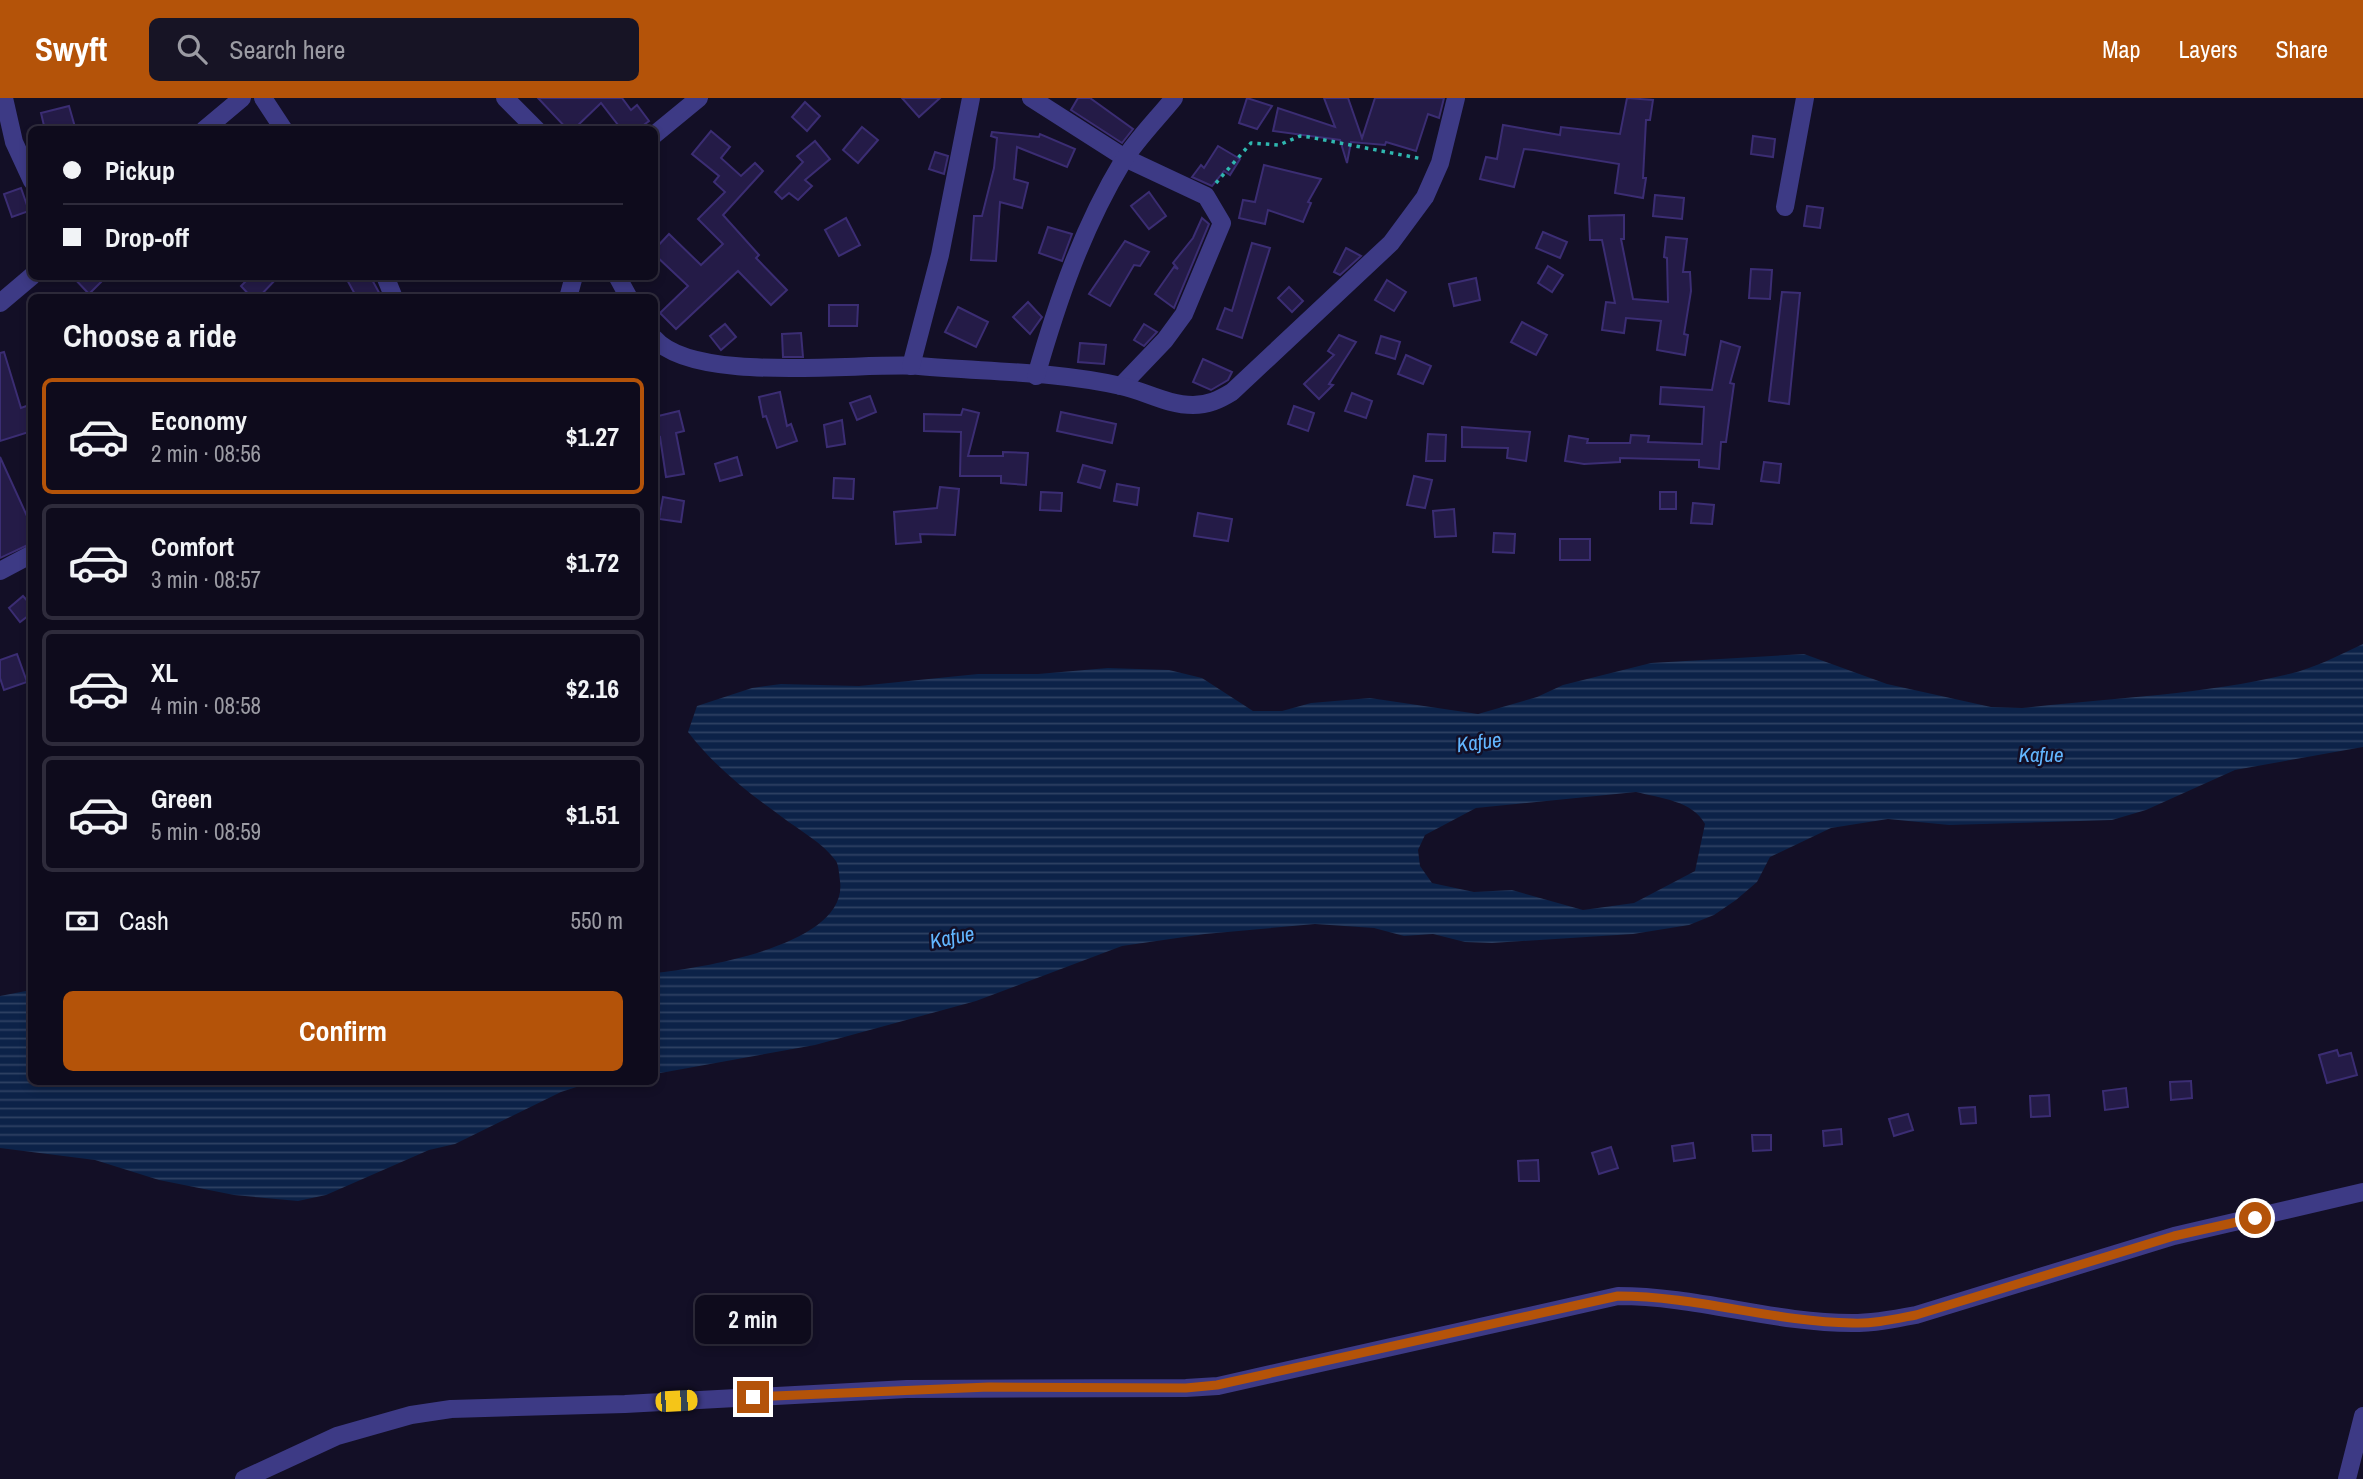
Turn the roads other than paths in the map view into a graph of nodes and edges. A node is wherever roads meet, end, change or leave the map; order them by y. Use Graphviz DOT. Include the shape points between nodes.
graph roads {
  1 [pos="4,98"];
  2 [pos="242,98"];
  3 [pos="263,98"];
  4 [pos="505,98"];
  5 [pos="699,98"];
  6 [pos="971,98"];
  7 [pos="1031,98"];
  8 [pos="1174,98"];
  9 [pos="1456,98"];
  10 [pos="1805,98"];
  11 [pos="209,126"];
  12 [pos="281,126"];
  13 [pos="533,126"];
  14 [pos="658,132"];
  15 [pos="1125,158"];
  16 [pos="28,172"];
  17 [pos="1785,207"];
  18 [pos="28,278"];
  19 [pos="0,303"];
  20 [pos="658,341"];
  21 [pos="911,366"];
  22 [pos="1035,376"];
  23 [pos="1121,386"];
  24 [pos="28,556"];
  25 [pos="0,571"];
  26 [pos="2363,1192"];
  27 [pos="2363,1416"];
  28 [pos="244,1479"];
  29 [pos="2347,1479"];
  1 -- 16 [label="street" via="14,142"];
  2 -- 11 [label="street"];
  3 -- 12 [label="street"];
  4 -- 13 [label="street"];
  5 -- 14 [label="street"];
  6 -- 21 [label="street" via="940,255"];
  7 -- 15 [label="street"];
  8 -- 15 [label="street"];
  9 -- 23 [label="street" via="1440,163 1425,197 1391,243 1232,392 1215,402 1192,405"];
  10 -- 17 [label="street"];
  15 -- 22 [label="street" via="1088,223"];
  15 -- 23 [label="street" via="1206,196 1222,223 1184,314"];
  18 -- 19 [label="street"];
  20 -- 21 [label="street" via="676,355 704,362 825,369"];
  21 -- 22 [label="street"];
  22 -- 23 [label="street"];
  24 -- 25 [label="street"];
  26 -- 28 [label="street" via="2174,1236 1883,1321 1822,1321 1653,1296 1618,1296 1207,1387 907,1389 438,1411 337,1436"];
  27 -- 29 [label="street"];
}
